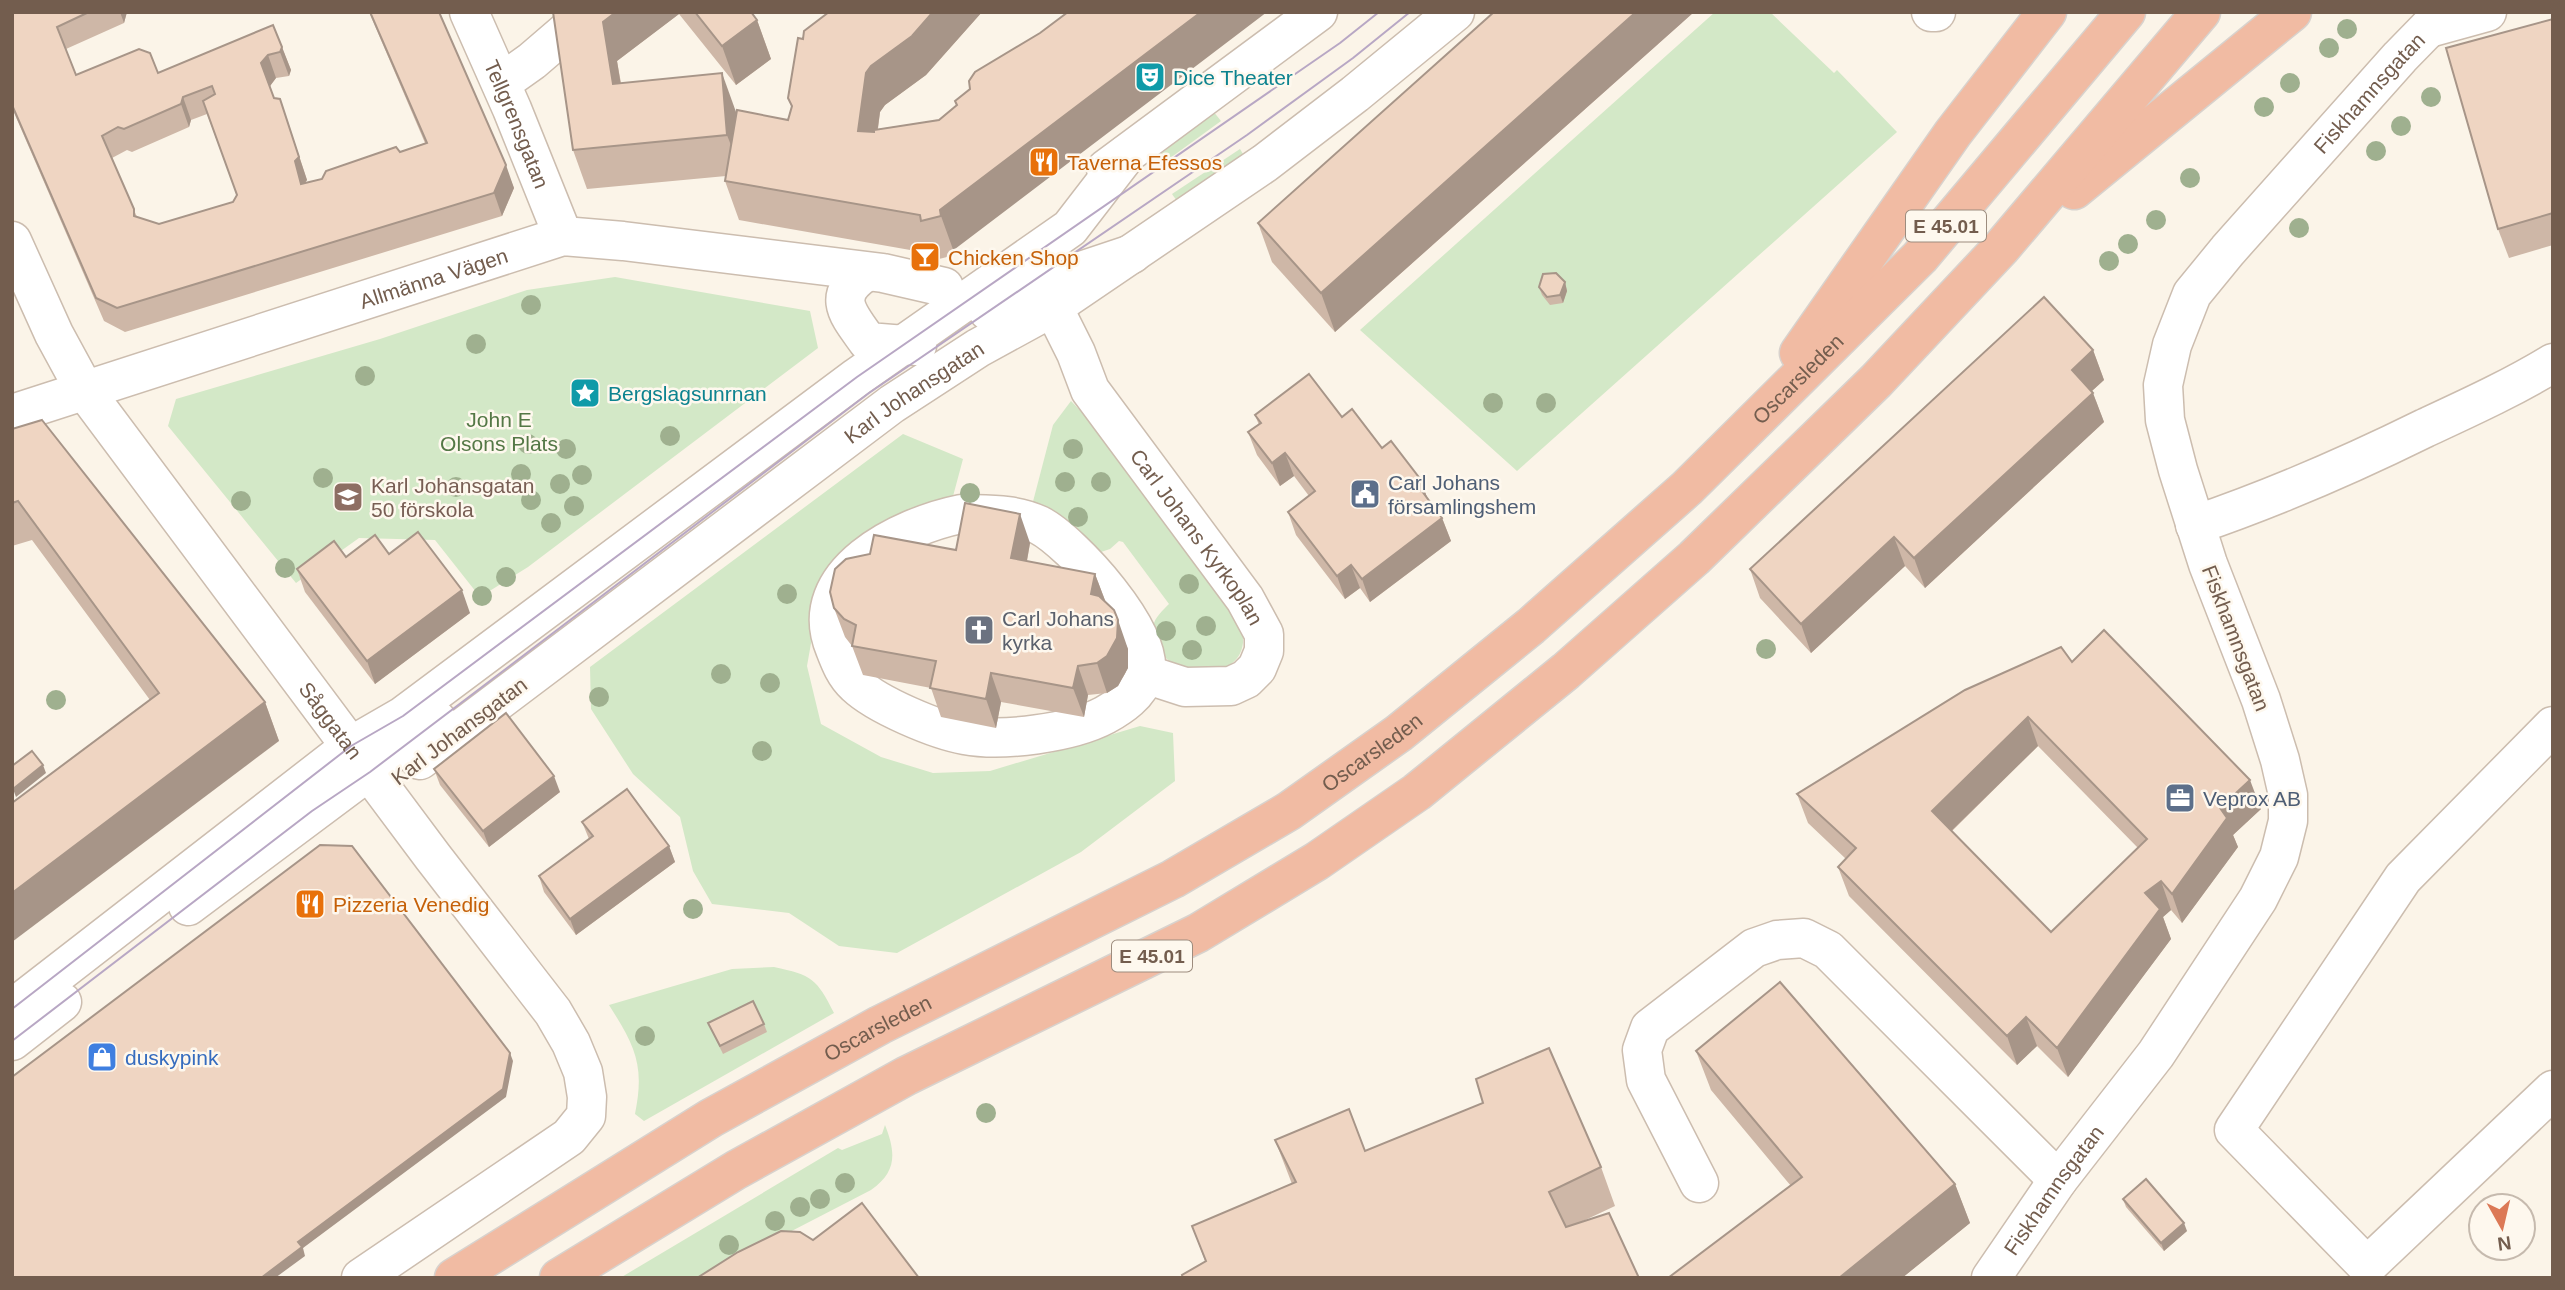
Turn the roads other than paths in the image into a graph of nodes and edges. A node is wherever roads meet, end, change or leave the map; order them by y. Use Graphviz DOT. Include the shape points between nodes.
graph roads {
  1 [pos="470,12"];
  2 [pos="589,12"];
  3 [pos="1318,12"];
  4 [pos="1455,12"];
  5 [pos="2047,12"];
  6 [pos="2126,12"];
  7 [pos="2202,12"];
  8 [pos="2292,12"];
  9 [pos="2487,12"];
  10 [pos="2437,20"];
  11 [pos="501,83"];
  12 [pos="1127,154"];
  13 [pos="563,236"];
  14 [pos="12,242"];
  15 [pos="2001,248"];
  16 [pos="1132,254"];
  17 [pos="866,272"];
  18 [pos="944,287"];
  19 [pos="1053,307"];
  20 [pos="902,345"];
  21 [pos="978,348"];
  22 [pos="2553,363"];
  23 [pos="85,391"];
  24 [pos="12,414"];
  25 [pos="1750,425"];
  26 [pos="2194,525"];
  27 [pos="1145,674"];
  28 [pos="2553,726"];
  29 [pos="361,761"];
  30 [pos="12,1009"];
  31 [pos="12,1025"];
  32 [pos="12,1041"];
  33 [pos="2553,1090"];
  34 [pos="2058,1180"];
  35 [pos="1699,1183"];
  36 [pos="361,1278"];
  37 [pos="454,1278"];
  38 [pos="559,1278"];
  39 [pos="1991,1278"];
  1 -- 11 [label="street, Tellgrensgatan"];
  2 -- 11 [label="street"];
  3 -- 12 [label="street, Karl Johansgatan"];
  4 -- 16 [label="street, Karl Johansgatan" via="1290,144"];
  5 -- 25 [label="highway" via="1953,133"];
  6 -- 25 [label="highway, Oscarsleden / E 45.01" via="1920,257"];
  7 -- 15 [label="highway, E 45.01"];
  8 -- 15 [label="highway"];
  9 -- 10 [label="street"];
  10 -- 26 [label="street, Fiskhamnsgatan" via="2192,294 2172,345 2163,385 2165,420"];
  11 -- 13 [label="street, Tellgrensgatan"];
  12 -- 18 [label="street, Karl Johansgatan"];
  12 -- 20 [label="street" via="1070,229"];
  13 -- 17 [label="street, Allmänna Vägen"];
  13 -- 23 [label="street, Allmänna Vägen"];
  14 -- 23 [label="street, Såggatan"];
  15 -- 38 [label="highway, E 45.01" via="1876,381 1694,558 1566,671 1417,792 1317,861 1198,933 906,1076 736,1170"];
  16 -- 19 [label="street, Karl Johansgatan"];
  16 -- 20 [label="street" via="1015,293"];
  17 -- 18 [label="street, Allmänna Vägen"];
  17 -- 20 [label="street" via="847,288 844,302 851,318"];
  18 -- 20 [label="street, Karl Johansgatan"];
  19 -- 21 [label="street, Karl Johansgatan"];
  19 -- 27 [label="street, Carl Johans Kyrkoplan" via="1090,390 1245,599 1264,634 1264,651 1256,668 1246,680 1231,686 1185,687"];
  20 -- 21 [label="street"];
  20 -- 29 [label="street, Karl Johansgatan"];
  20 -- 29 [label="street" via="869,393"];
  21 -- 29 [label="street, Karl Johansgatan"];
  22 -- 26 [label="street" via="2368,456 2259,503"];
  23 -- 24 [label="street, Allmänna Vägen"];
  23 -- 29 [label="street, Såggatan"];
  25 -- 37 [label="highway, Oscarsleden / E 45.01" via="1662,512 1531,626 1399,733 1289,811 1173,879 880,1025 711,1118"];
  26 -- 34 [label="street, Fiskhamnsgatan" via="2261,700 2288,795 2288,821 2279,857 2258,899 2156,1054"];
  27 -- 27 [label="street" via="1121,706 1089,724 1033,734 965,735 928,724 855,685 833,643 829,610 843,578 859,560 891,540 937,519 961,514 1009,515 1038,525 1084,560 1132,626"];
  28 -- 33 [label="street" via="2403,878 2234,1130 2367,1266"];
  29 -- 30 [label="street"];
  29 -- 31 [label="street, Karl Johansgatan"];
  29 -- 32 [label="street" via="312,811"];
  29 -- 36 [label="street, Såggatan" via="553,1012 583,1072 587,1097 586,1116 569,1138"];
  34 -- 35 [label="street" via="1828,950 1804,938 1754,948 1650,1028 1642,1050 1646,1080"];
  34 -- 39 [label="street, Fiskhamnsgatan"];
}
